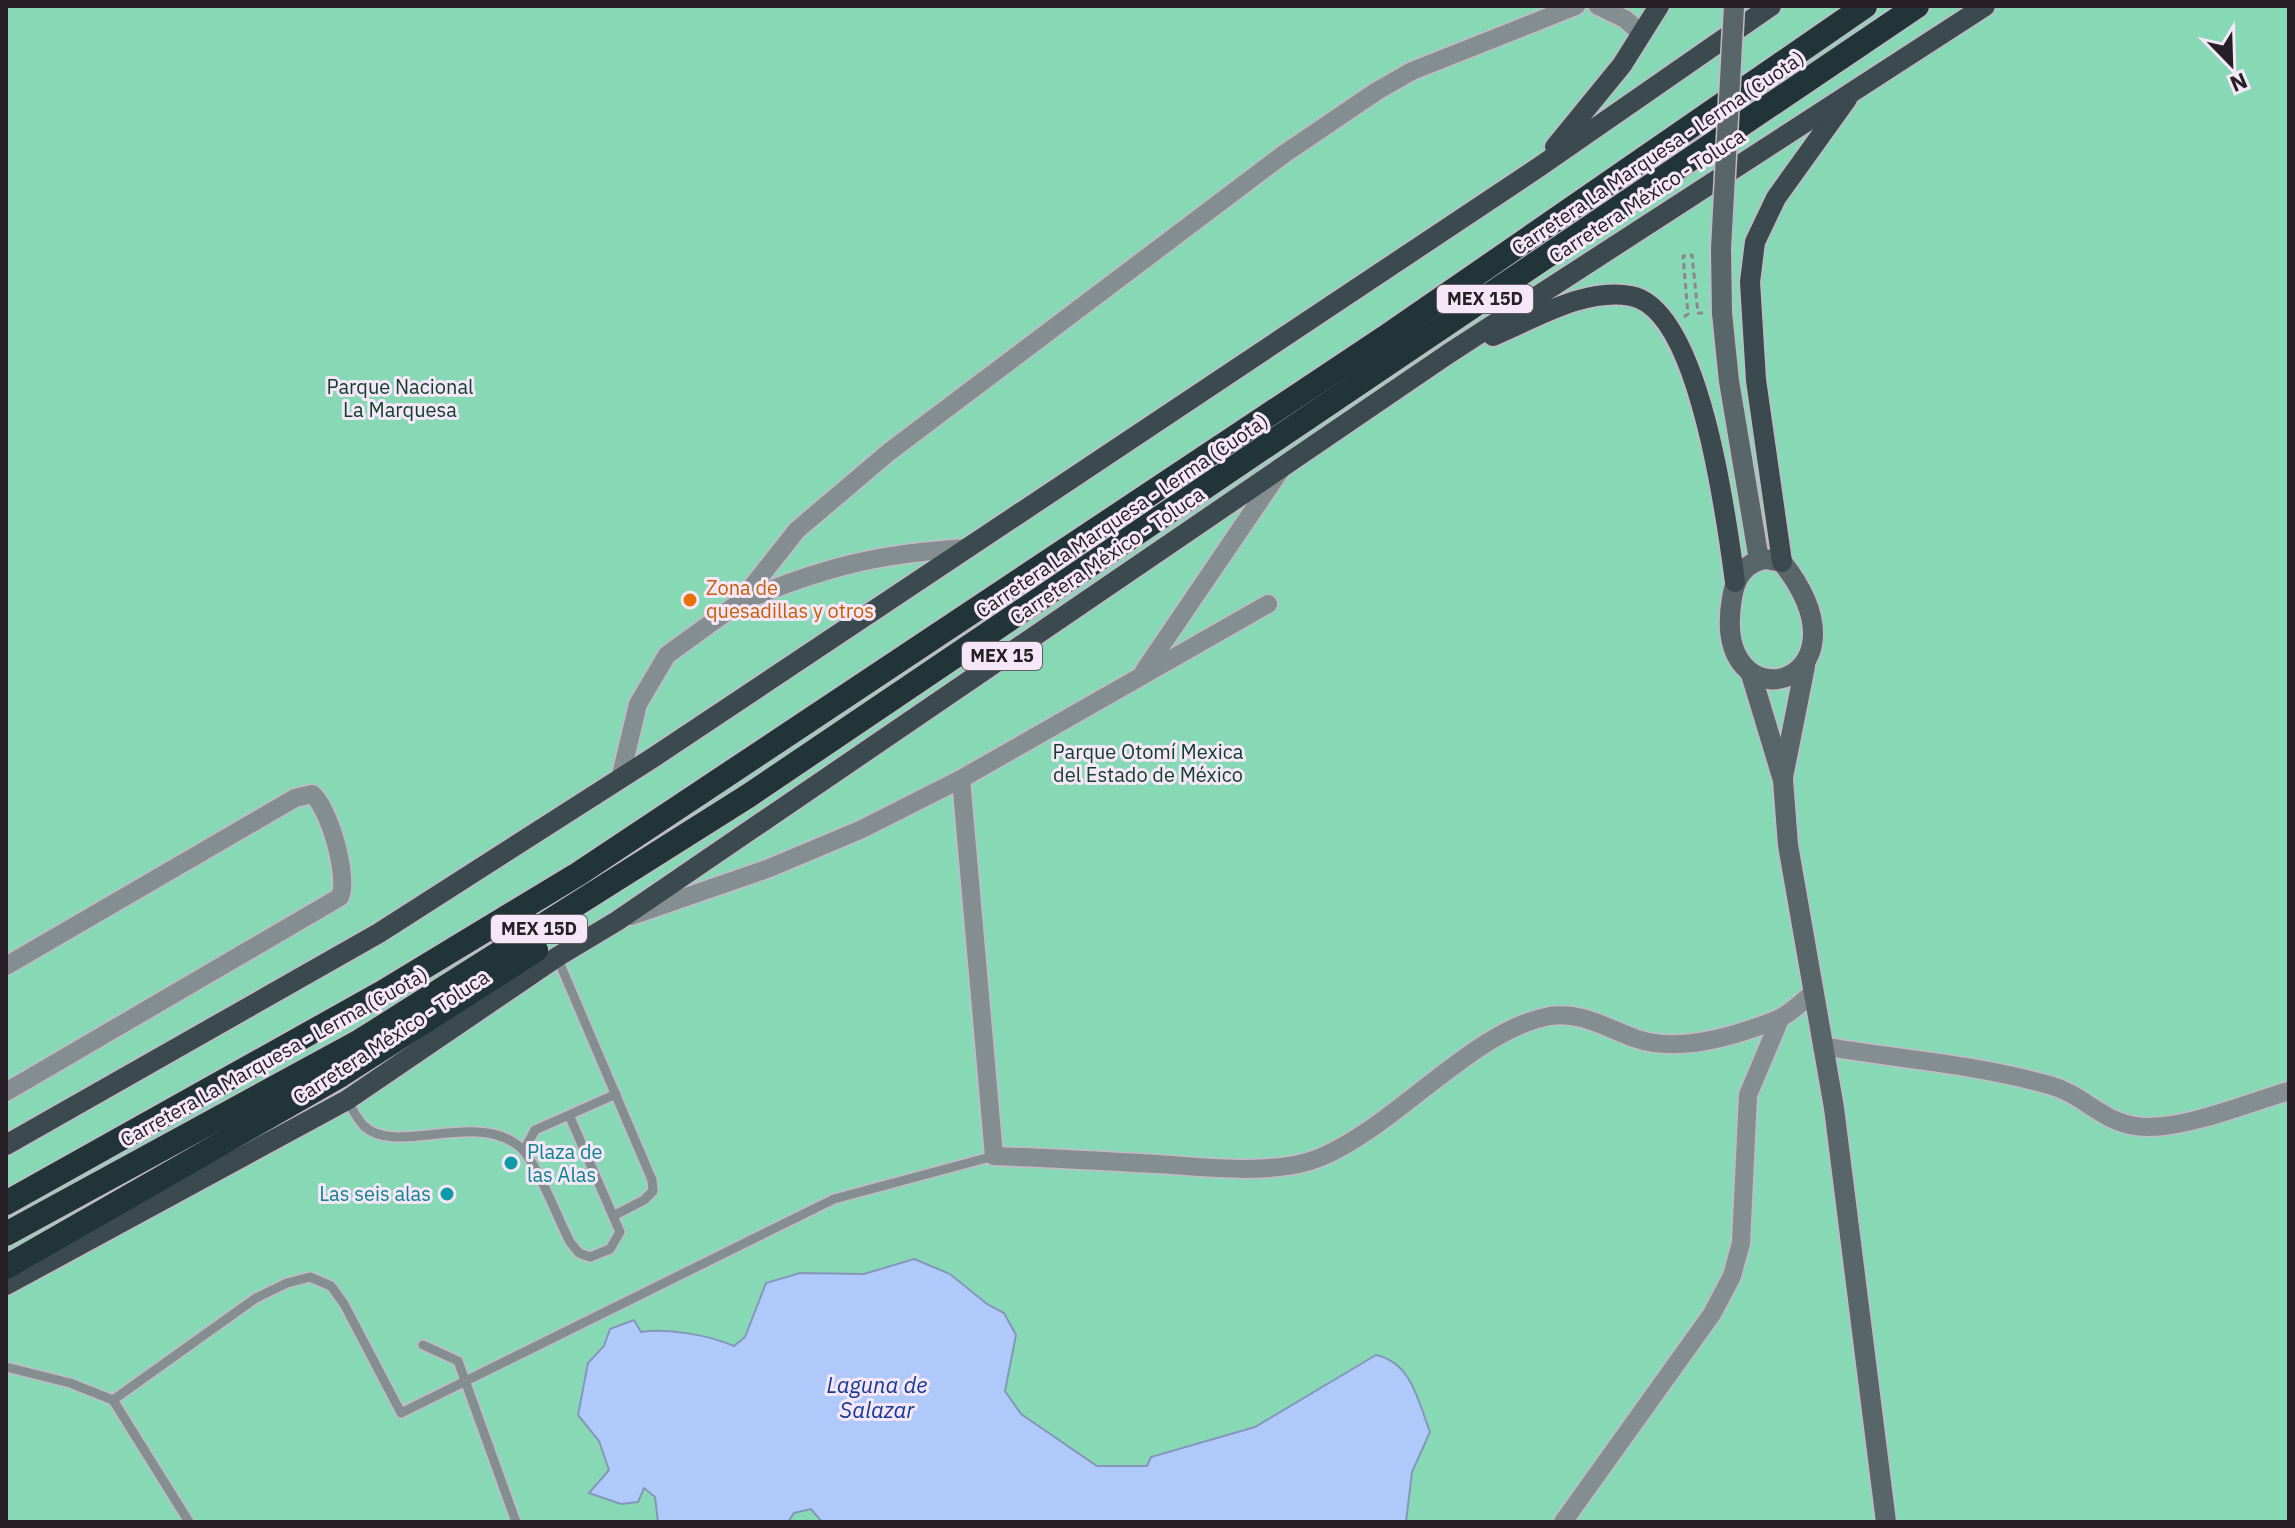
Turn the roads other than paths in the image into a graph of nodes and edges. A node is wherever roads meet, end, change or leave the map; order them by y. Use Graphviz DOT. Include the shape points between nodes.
graph roads {
  1 [pos="1576,6"];
  2 [pos="1598,6"];
  3 [pos="1659,6"];
  4 [pos="1734,6"];
  5 [pos="1771,6"];
  6 [pos="1865,6"];
  7 [pos="1917,6"];
  8 [pos="1985,6"];
  9 [pos="1642,34"];
  10 [pos="1856,88"];
  11 [pos="1539,167"];
  12 [pos="1448,354"];
  13 [pos="1284,465"];
  14 [pos="972,548"];
  15 [pos="1759,560"];
  16 [pos="1782,562"];
  17 [pos="1735,582"];
  18 [pos="740,602"];
  19 [pos="1268,604"];
  20 [pos="1805,666"];
  21 [pos="1751,674"];
  22 [pos="1140,677"];
  23 [pos="620,779"];
  24 [pos="961,779"];
  25 [pos="1783,780"];
  26 [pos="748,796"];
  27 [pos="617,921"];
  28 [pos="557,957"];
  29 [pos="6,966"];
  30 [pos="1812,994"];
  31 [pos="1780,1019"];
  32 [pos="1822,1046"];
  33 [pos="2289,1091"];
  34 [pos="6,1092"];
  35 [pos="616,1094"];
  36 [pos="347,1100"];
  37 [pos="569,1115"];
  38 [pos="6,1145"];
  39 [pos="524,1150"];
  40 [pos="994,1156"];
  41 [pos="6,1203"];
  42 [pos="615,1215"];
  43 [pos="6,1234"];
  44 [pos="6,1267"];
  45 [pos="6,1285"];
  46 [pos="423,1345"];
  47 [pos="6,1367"];
  48 [pos="465,1383"];
  49 [pos="113,1400"];
  50 [pos="189,1522"];
  51 [pos="516,1522"];
  52 [pos="1563,1522"];
  53 [pos="1886,1522"];
  1 -- 18 [label="street" via="1412,71 1284,154 889,452 797,530"];
  2 -- 9 [label="street"];
  3 -- 9 [label="main road"];
  4 -- 15 [label="main road, bridge" via="1722,313"];
  5 -- 11 [label="main road"];
  6 -- 41 [label="highway, Carretera La Marquesa - Lerma (Cuota) / MEX 15D" via="1387,336 578,874 383,992"];
  7 -- 26 [label="highway, Carretera La Marquesa - Lerma (Cuota) / MEX 15D"];
  8 -- 10 [label="main road, Carretera México - Toluca / MEX 15"];
  9 -- 11 [label="main road"];
  10 -- 12 [label="main road, Carretera México - Toluca / MEX 15"];
  10 -- 16 [label="main road" via="1804,155 1755,242 1750,282 1756,380"];
  11 -- 14 [label="main road"];
  12 -- 13 [label="main road, Carretera México - Toluca / MEX 15"];
  12 -- 17 [label="main road" via="1579,300 1634,296 1653,308 1671,327 1698,393 1725,504"];
  13 -- 22 [label="street"];
  13 -- 27 [label="main road, Carretera México - Toluca / MEX 15"];
  14 -- 18 [label="street" via="862,560 812,572"];
  14 -- 23 [label="main road"];
  15 -- 16 [label="main road"];
  15 -- 17 [label="main road" via="1745,567"];
  16 -- 20 [label="main road" via="1797,580 1812,623"];
  17 -- 21 [label="main road" via="1733,638"];
  18 -- 23 [label="street" via="667,655 638,704"];
  19 -- 22 [label="street"];
  20 -- 21 [label="main road" via="1781,681"];
  20 -- 25 [label="main road"];
  21 -- 25 [label="main road"];
  22 -- 24 [label="street"];
  23 -- 38 [label="main road" via="379,933"];
  24 -- 27 [label="street" via="767,869"];
  24 -- 40 [label="street"];
  25 -- 30 [label="main road"];
  26 -- 43 [label="highway, Carretera La Marquesa - Lerma (Cuota) / MEX 15D" via="360,1041"];
  26 -- 44 [label="highway" via="662,869 354,1067"];
  27 -- 28 [label="main road, Carretera México - Toluca / MEX 15"];
  28 -- 35 [label="lane"];
  28 -- 36 [label="main road, Carretera México - Toluca / MEX 15"];
  29 -- 34 [label="street" via="295,798 312,794 320,803 345,873 340,897"];
  30 -- 31 [label="street"];
  30 -- 32 [label="main road"];
  31 -- 40 [label="street" via="1672,1045 1638,1039 1594,1020 1553,1015 1522,1024 1361,1135 1317,1159 1221,1168"];
  31 -- 52 [label="street" via="1748,1095 1744,1213 1732,1276 1712,1314"];
  32 -- 33 [label="street" via="2018,1076 2058,1087 2119,1124 2150,1127"];
  32 -- 53 [label="main road" via="1862,1313"];
  35 -- 37 [label="lane"];
  35 -- 42 [label="lane" via="653,1191"];
  36 -- 39 [label="lane" via="363,1125 385,1136 472,1131 493,1134"];
  36 -- 45 [label="main road, Carretera México - Toluca / MEX 15"];
  37 -- 39 [label="lane" via="535,1130"];
  37 -- 42 [label="lane"];
  39 -- 42 [label="lane" via="579,1253 590,1257 610,1249 620,1232"];
  40 -- 48 [label="lane" via="834,1199"];
  46 -- 48 [label="lane" via="458,1361"];
  47 -- 49 [label="lane"];
  48 -- 49 [label="lane" via="401,1413 344,1304 331,1286 310,1277 256,1298"];
  48 -- 51 [label="lane"];
  49 -- 50 [label="lane"];
}
